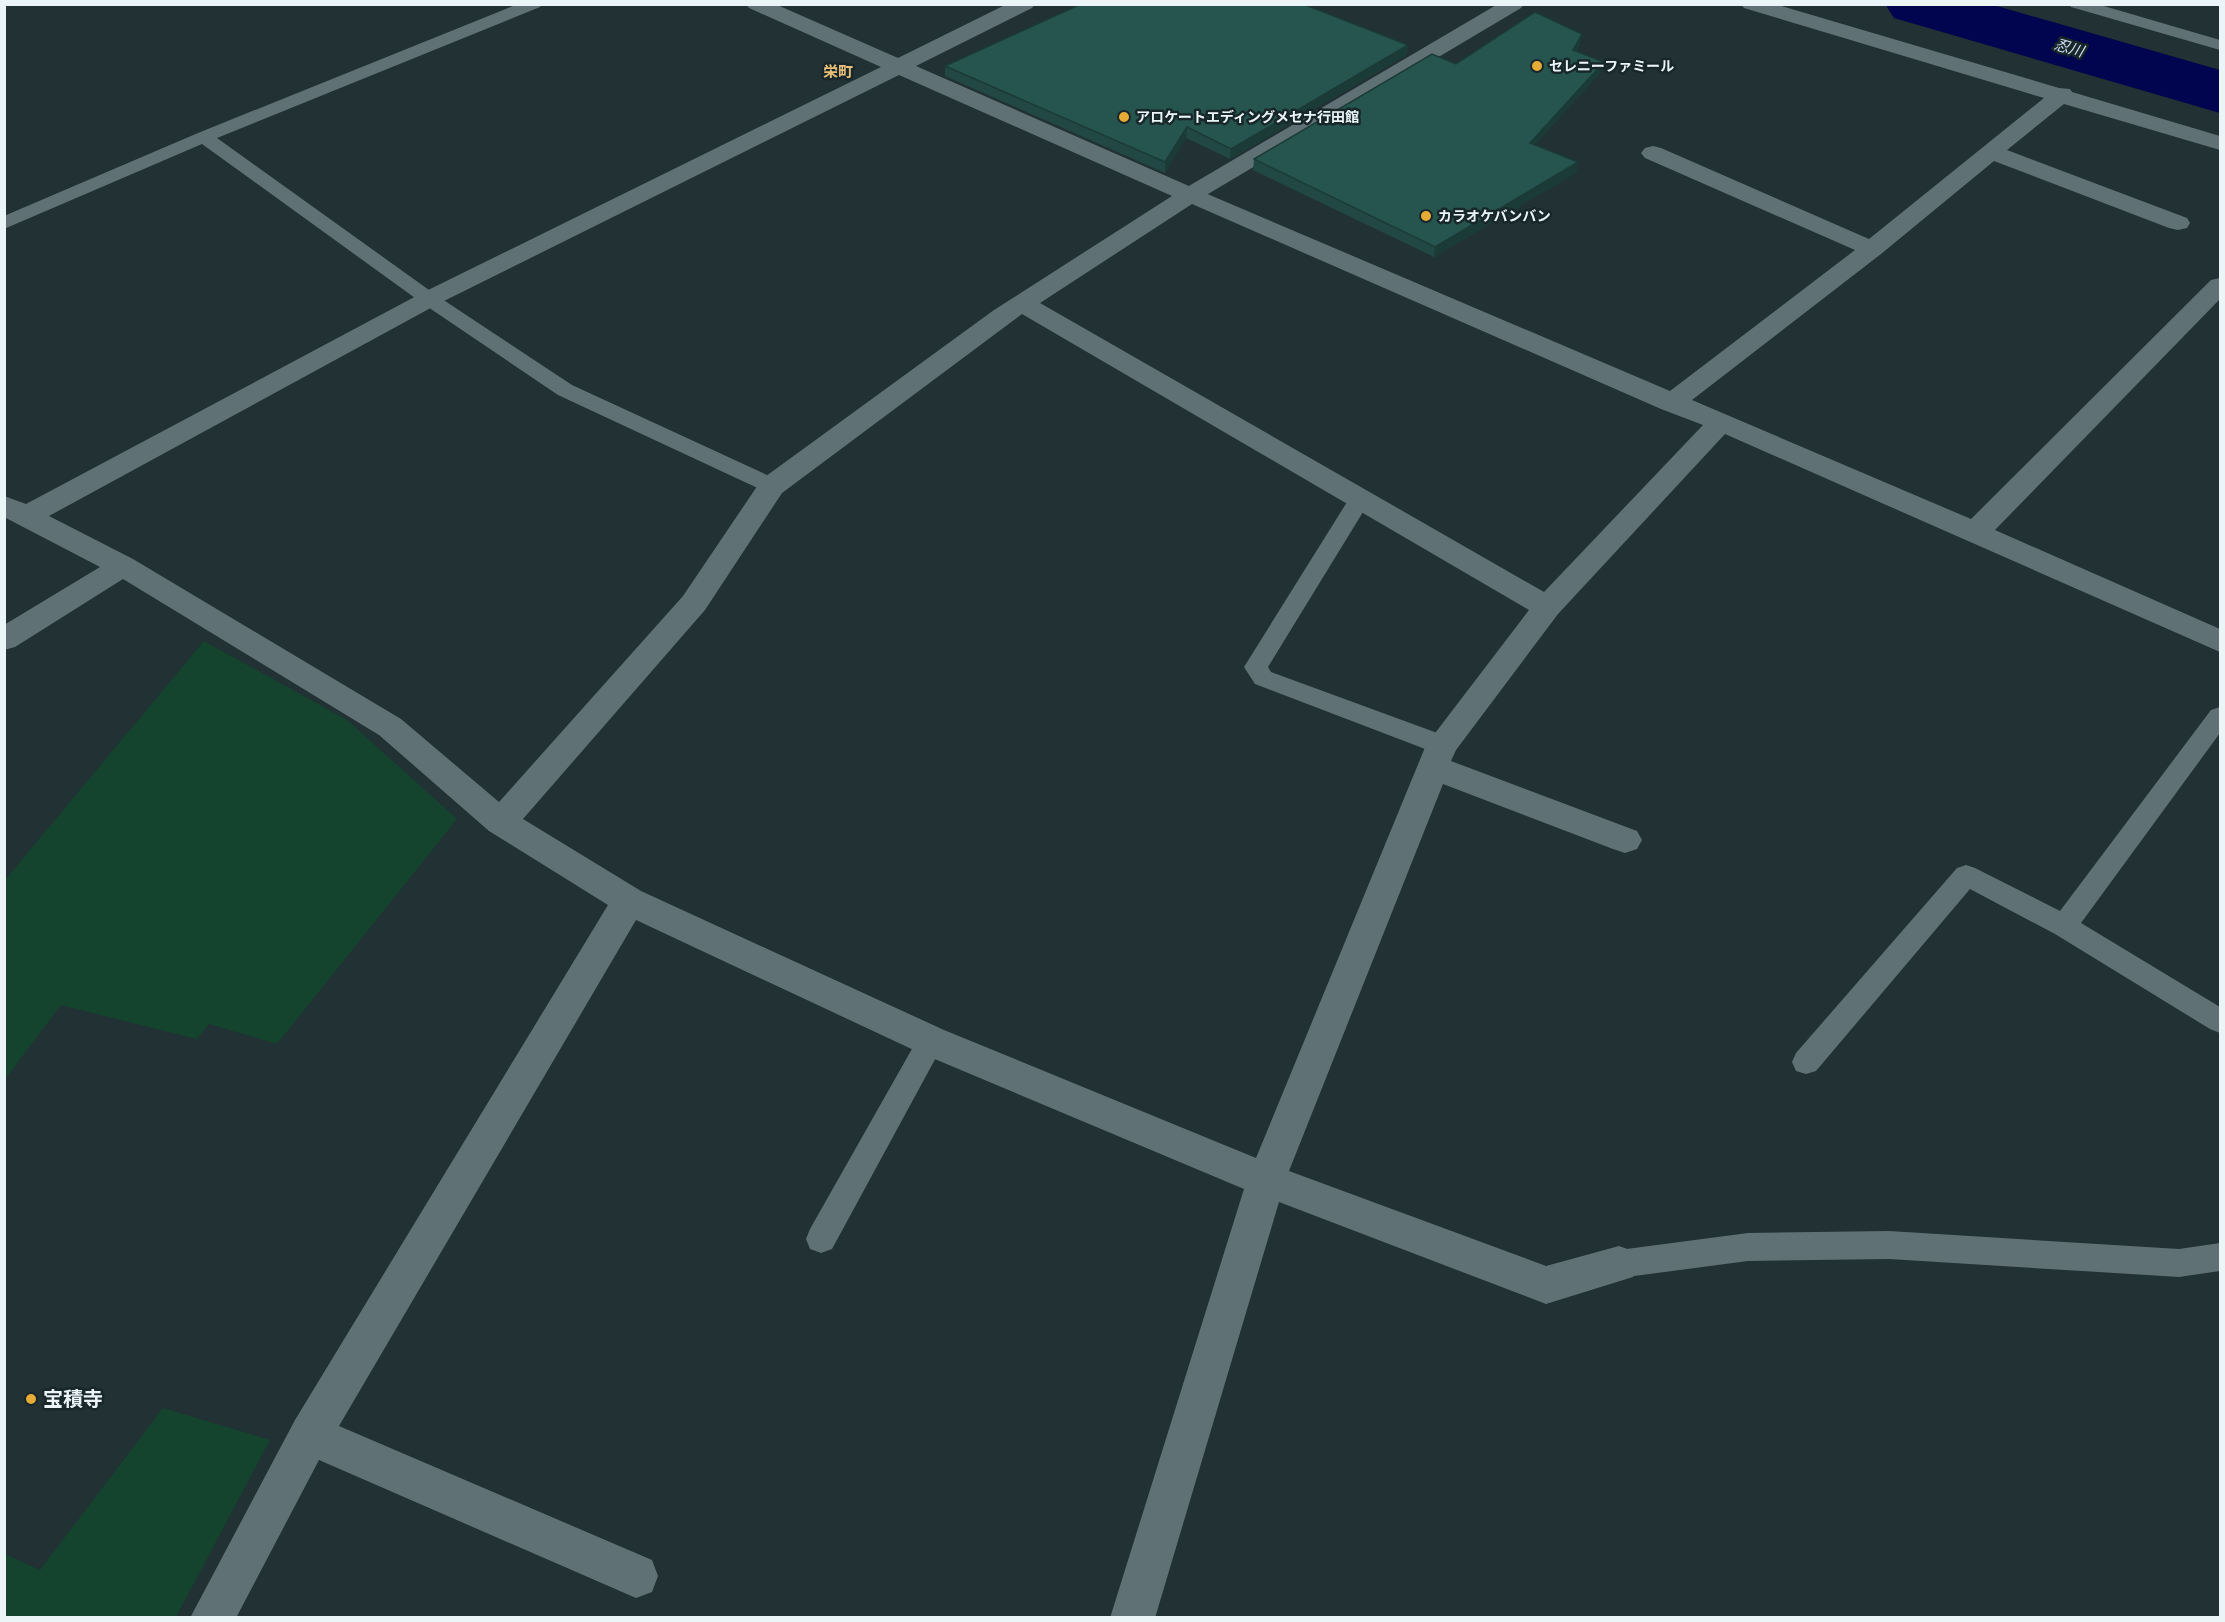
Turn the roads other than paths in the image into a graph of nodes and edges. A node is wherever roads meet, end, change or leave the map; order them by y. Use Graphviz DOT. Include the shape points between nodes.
graph roads {
  1 [pos="534,4"];
  2 [pos="756,4"];
  3 [pos="1025,4"];
  4 [pos="1514,4"];
  5 [pos="1751,4"];
  6 [pos="2077,4"];
  7 [pos="2220,45"];
  8 [pos="900,66"];
  9 [pos="2062,94"];
  10 [pos="204,137"];
  11 [pos="2220,143"];
  12 [pos="1991,152"];
  13 [pos="1653,153"];
  14 [pos="1190,195"];
  15 [pos="4,223"];
  16 [pos="2178,223"];
  17 [pos="1872,249"];
  18 [pos="2220,285"];
  19 [pos="429,298"];
  20 [pos="1022,303"];
  21 [pos="1671,403"];
  22 [pos="1720,423"];
  23 [pos="772,486"];
  24 [pos="1360,499"];
  25 [pos="15,511"];
  26 [pos="1977,531"];
  27 [pos="123,566"];
  28 [pos="1547,607"];
  29 [pos="4,639"];
  30 [pos="2220,641"];
  31 [pos="2220,716"];
  32 [pos="1437,756"];
  33 [pos="501,822"];
  34 [pos="1625,840"];
  35 [pos="629,901"];
  36 [pos="2064,926"];
  37 [pos="2220,1022"];
  38 [pos="931,1041"];
  39 [pos="1806,1062"];
  40 [pos="1266,1179"];
  41 [pos="821,1239"];
  42 [pos="2220,1257"];
  43 [pos="1619,1264"];
  44 [pos="310,1435"];
  45 [pos="636,1576"];
  46 [pos="213,1617"];
  47 [pos="1132,1617"];
  1 -- 10 [label="lane"];
  2 -- 8 [label="street"];
  3 -- 8 [label="street"];
  4 -- 14 [label="street"];
  5 -- 9 [label="street"];
  6 -- 7 [label="lane"];
  8 -- 14 [label="street"];
  8 -- 19 [label="street"];
  9 -- 11 [label="street"];
  9 -- 12 [label="street"];
  10 -- 15 [label="lane"];
  10 -- 19 [label="lane"];
  12 -- 16 [label="street"];
  12 -- 17 [label="street"];
  13 -- 17 [label="street"];
  14 -- 20 [label="street"];
  14 -- 21 [label="street"];
  17 -- 21 [label="street"];
  18 -- 26 [label="street"];
  19 -- 23 [label="lane" via="565,390"];
  19 -- 25 [label="street"];
  20 -- 23 [label="street"];
  20 -- 24 [label="street"];
  21 -- 22 [label="street"];
  22 -- 26 [label="street"];
  22 -- 28 [label="street"];
  23 -- 33 [label="street" via="694,603"];
  24 -- 28 [label="street"];
  24 -- 32 [label="lane" via="1256,668 1263,678"];
  25 -- 27 [label="street"];
  26 -- 30 [label="street"];
  27 -- 29 [label="street"];
  27 -- 33 [label="street" via="390,727"];
  28 -- 32 [label="street"];
  31 -- 36 [label="lane"];
  32 -- 34 [label="street"];
  32 -- 40 [label="street"];
  33 -- 35 [label="street"];
  35 -- 38 [label="street"];
  35 -- 44 [label="street"];
  36 -- 37 [label="lane"];
  36 -- 39 [label="lane" via="1966,875"];
  38 -- 40 [label="street"];
  38 -- 41 [label="lane"];
  40 -- 43 [label="street" via="1546,1285"];
  40 -- 47 [label="street"];
  42 -- 43 [label="lane" via="2179,1263 1889,1245 1748,1247"];
  44 -- 45 [label="street"];
  44 -- 46 [label="street"];
}
